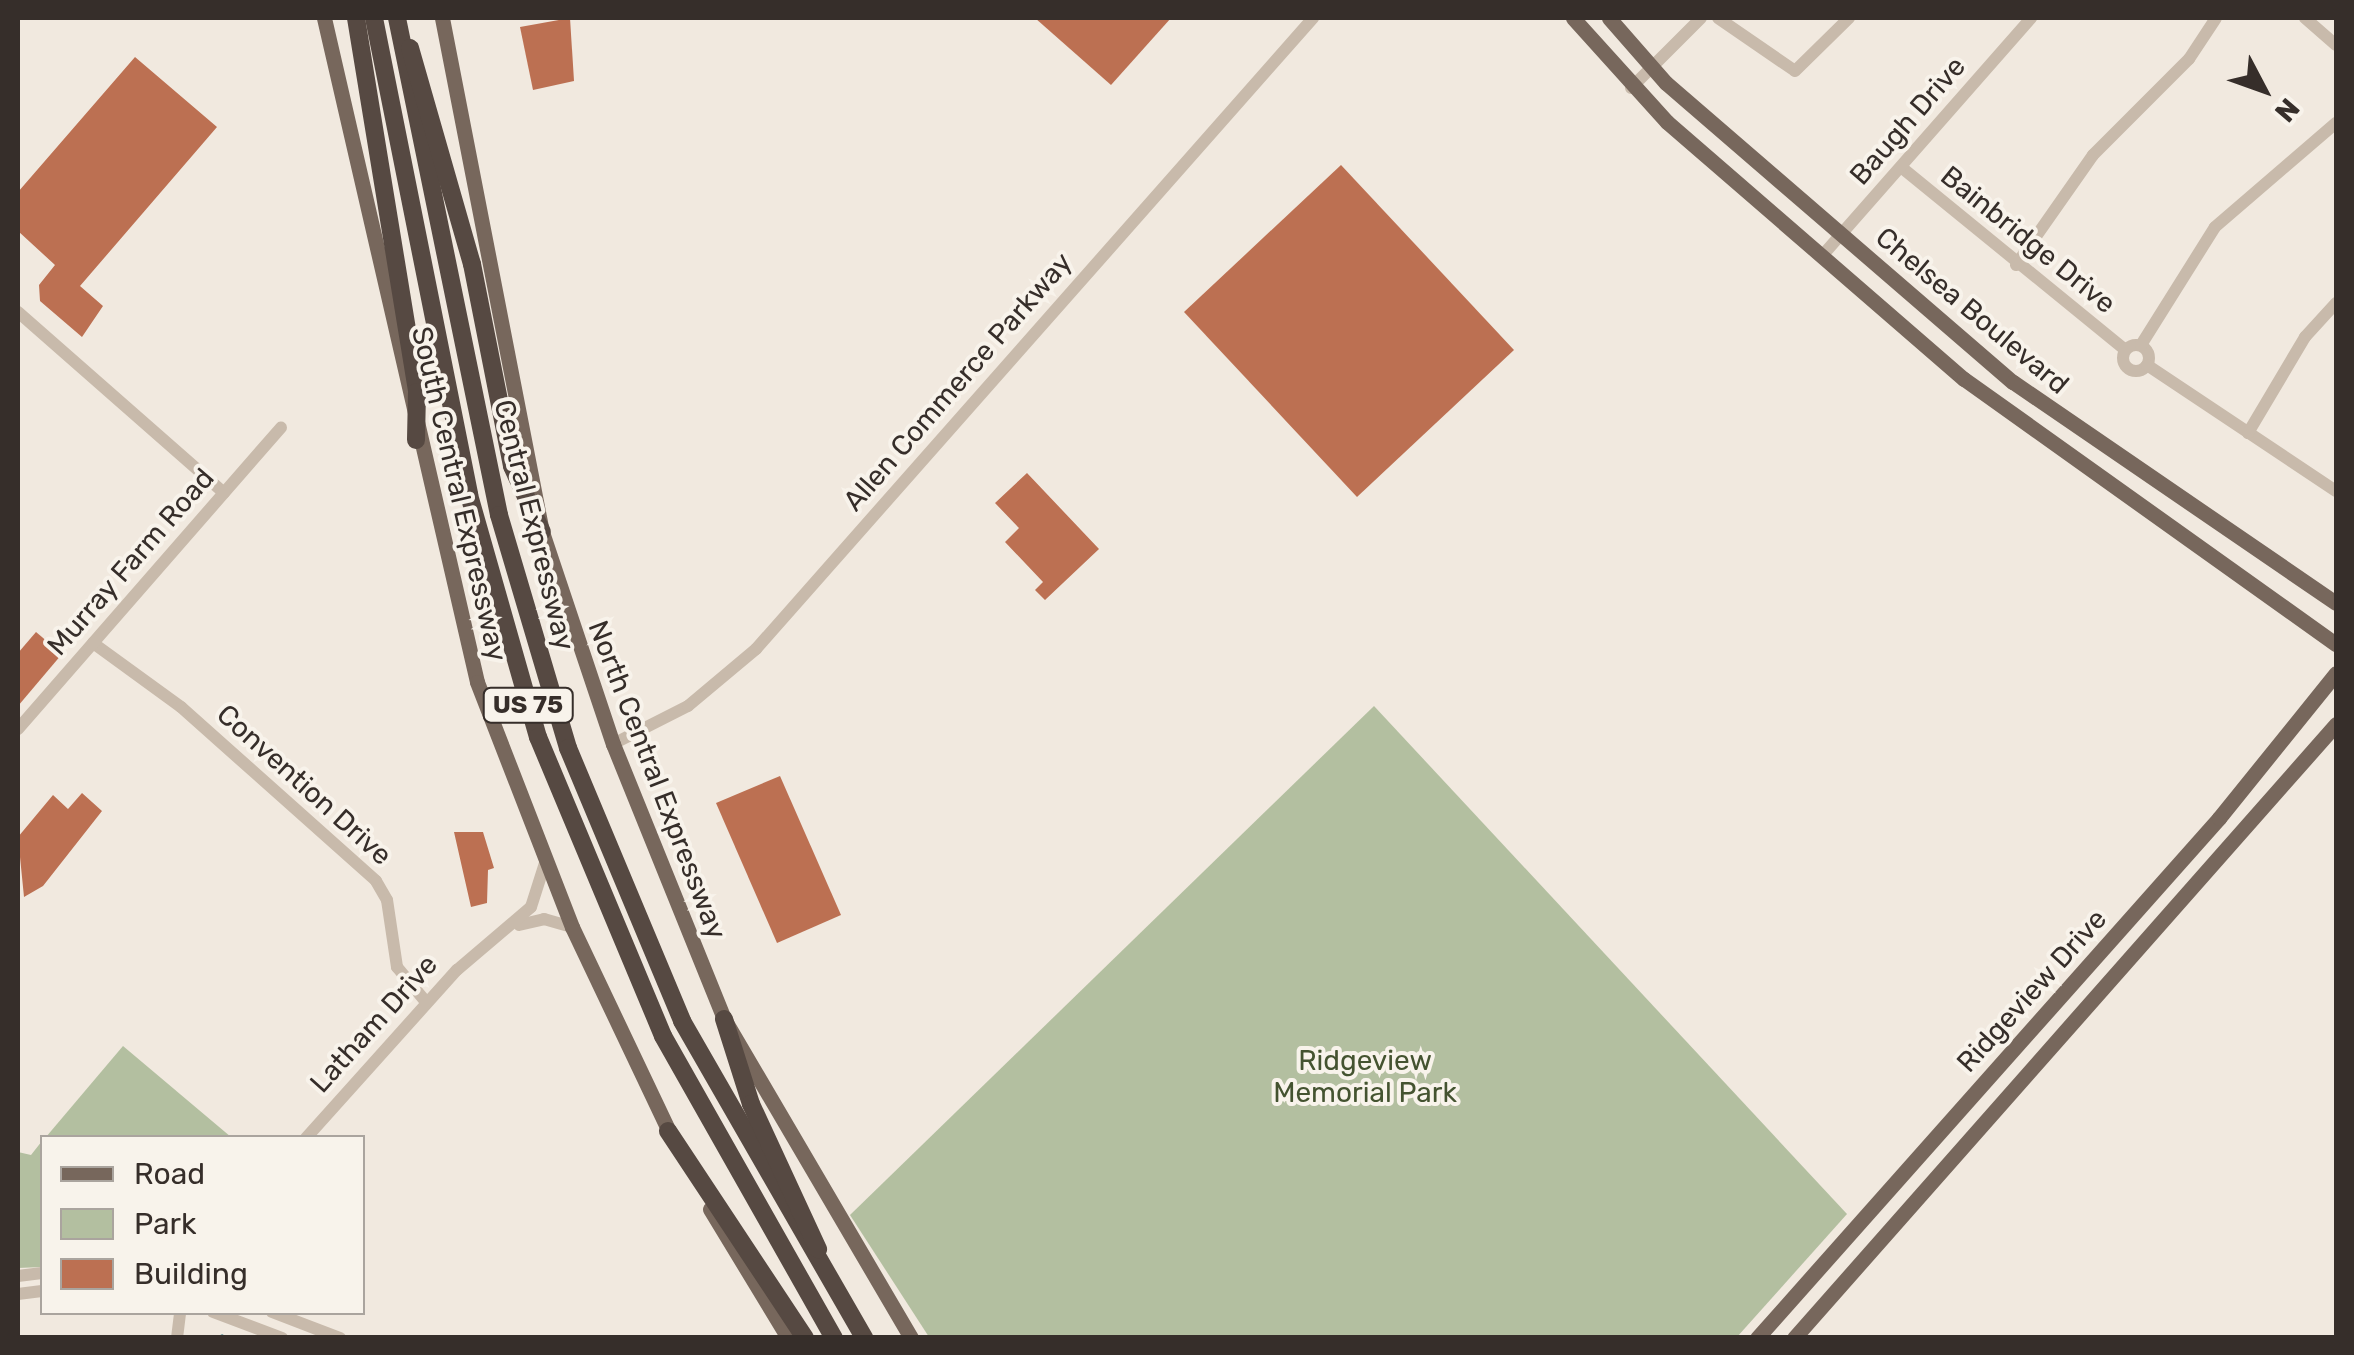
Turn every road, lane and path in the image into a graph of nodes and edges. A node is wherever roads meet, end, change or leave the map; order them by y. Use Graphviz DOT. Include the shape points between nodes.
graph roads {
  1 [pos="324,18"];
  2 [pos="356,18"];
  3 [pos="374,18"];
  4 [pos="442,18"];
  5 [pos="1313,18"];
  6 [pos="1573,18"];
  7 [pos="1609,18"];
  8 [pos="1701,18"];
  9 [pos="1718,18"];
  10 [pos="1848,18"];
  11 [pos="2031,18"];
  12 [pos="2216,18"];
  13 [pos="2304,18"];
  14 [pos="398,22"];
  15 [pos="2336,45"];
  16 [pos="1651,67"];
  17 [pos="1631,88"];
  18 [pos="2336,123"];
  19 [pos="1901,167"];
  20 [pos="1842,234"];
  21 [pos="1822,256"];
  22 [pos="2016,265"];
  23 [pos="2336,303"];
  24 [pos="18,312"];
  25 [pos="2141,346"];
  26 [pos="2125,350"];
  27 [pos="2146,366"];
  28 [pos="282,428"];
  29 [pos="2248,433"];
  30 [pos="416,440"];
  31 [pos="2336,491"];
  32 [pos="224,493"];
  33 [pos="542,532"];
  34 [pos="2336,603"];
  35 [pos="93,643"];
  36 [pos="2336,644"];
  37 [pos="2336,672"];
  38 [pos="2336,724"];
  39 [pos="18,729"];
  40 [pos="613,744"];
  41 [pos="544,863"];
  42 [pos="572,927"];
  43 [pos="482,946"];
  44 [pos="426,1002"];
  45 [pos="724,1019"];
  46 [pos="668,1131"];
  47 [pos="309,1135"];
  48 [pos="1872,1208"];
  49 [pos="1893,1227"];
  50 [pos="830,1283"];
  51 [pos="221,1315"];
  52 [pos="280,1315"];
  53 [pos="282,1338"];
  54 [pos="340,1338"];
  55 [pos="788,1338"];
  56 [pos="804,1338"];
  57 [pos="834,1338"];
  58 [pos="864,1338"];
  59 [pos="912,1338"];
  60 [pos="1757,1338"];
  61 [pos="1794,1338"];
  1 -- 30 [label="main road, South Central Expressway"];
  2 -- 30 [label="highway" via="417,392"];
  3 -- 57 [label="highway, Central Expressway / US 75" via="468,495 538,737 662,1036"];
  4 -- 33 [label="main road, North Central Expressway"];
  5 -- 40 [label="street, Allen Commerce Parkway" via="756,650 688,706"];
  6 -- 17 [label="main road"];
  7 -- 16 [label="main road, Chelsea Boulevard"];
  8 -- 16 [label="street"];
  9 -- 10 [label="street" via="1795,70"];
  11 -- 19 [label="street, Baugh Drive"];
  12 -- 22 [label="street" via="2189,59 2093,155"];
  13 -- 15 [label="street"];
  14 -- 33 [label="highway" via="438,124 512,466"];
  14 -- 50 [label="highway, Central Expressway / US 75" via="499,514 568,748 675,1007"];
  16 -- 17 [label="street"];
  16 -- 20 [label="main road, Chelsea Boulevard"];
  17 -- 21 [label="main road, Chelsea Boulevard"];
  18 -- 25 [label="street" via="2215,227"];
  19 -- 20 [label="street, Baugh Drive"];
  19 -- 22 [label="street, Bainbridge Drive"];
  20 -- 21 [label="street, Baugh Drive"];
  20 -- 34 [label="main road, Chelsea Boulevard" via="2032,396"];
  21 -- 36 [label="main road, Chelsea Boulevard" via="2008,414"];
  22 -- 26 [label="street, Bainbridge Drive"];
  23 -- 29 [label="street" via="2305,336"];
  24 -- 32 [label="street"];
  25 -- 26 [label="street, Bainbridge Drive"];
  25 -- 27 [label="street"];
  26 -- 27 [label="street, Bainbridge Drive" via="2127,368"];
  27 -- 29 [label="street, Bainbridge Drive"];
  28 -- 32 [label="street, Murray Farm Road"];
  29 -- 31 [label="street, Bainbridge Drive"];
  30 -- 41 [label="main road, South Central Expressway" via="478,682"];
  32 -- 35 [label="street, Murray Farm Road"];
  33 -- 40 [label="main road, North Central Expressway"];
  35 -- 39 [label="street, Murray Farm Road"];
  35 -- 44 [label="street, Convention Drive" via="181,707 376,881 387,900 397,967"];
  37 -- 48 [label="main road, Ridgeview Drive" via="2219,818"];
  38 -- 49 [label="main road, Ridgeview Drive"];
  40 -- 45 [label="main road, North Central Expressway"];
  41 -- 42 [label="main road, South Central Expressway"];
  41 -- 43 [label="street, Latham Drive" via="531,907"];
  42 -- 43 [label="street, Latham Drive" via="534,919"];
  42 -- 46 [label="main road, South Central Expressway"];
  43 -- 44 [label="street, Latham Drive"];
  44 -- 47 [label="street, Latham Drive"];
  45 -- 50 [label="highway" via="750,1104"];
  45 -- 59 [label="main road, North Central Expressway"];
  46 -- 55 [label="main road, South Central Expressway"];
  46 -- 56 [label="highway"];
  48 -- 49 [label="main road"];
  48 -- 60 [label="main road, Ridgeview Drive"];
  49 -- 61 [label="main road, Ridgeview Drive"];
  50 -- 58 [label="highway, Central Expressway / US 75"];
  51 -- 53 [label="street"];
  52 -- 54 [label="street"];
}
